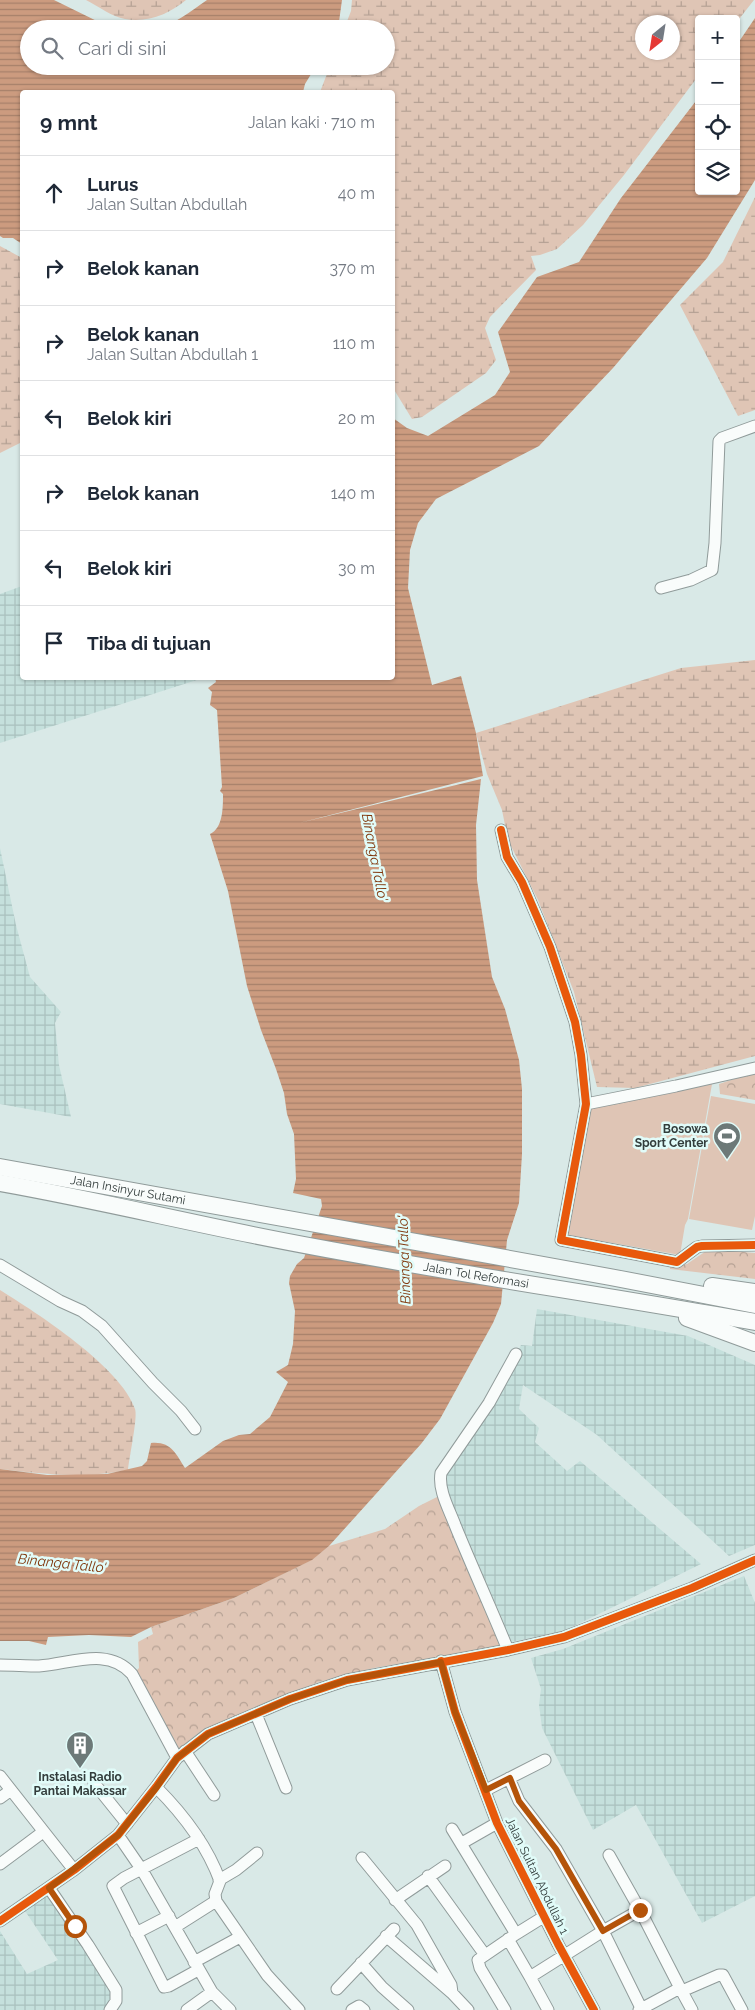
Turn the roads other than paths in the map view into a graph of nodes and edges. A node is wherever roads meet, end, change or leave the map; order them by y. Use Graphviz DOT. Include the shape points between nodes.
graph roads {
  1 [pos="755,426"];
  2 [pos="661,588"];
  3 [pos="502,830"];
  4 [pos="755,1068"];
  5 [pos="586,1104"];
  6 [pos="0,1167"];
  7 [pos="0,1183"];
  8 [pos="256,1213"];
  9 [pos="254,1235"];
  10 [pos="755,1245"];
  11 [pos="0,1265"];
  12 [pos="610,1277"];
  13 [pos="755,1292"];
  14 [pos="640,1304"];
  15 [pos="755,1305"];
  16 [pos="755,1322"];
  17 [pos="755,1343"];
  18 [pos="516,1354"];
  19 [pos="195,1429"];
  20 [pos="755,1560"];
  21 [pos="508,1650"];
  22 [pos="441,1662"];
  23 [pos="0,1664"];
  24 [pos="256,1714"];
  25 [pos="181,1754"];
  26 [pos="545,1760"];
  27 [pos="0,1776"];
  28 [pos="510,1778"];
  29 [pos="94,1783"];
  30 [pos="156,1788"];
  31 [pos="286,1788"];
  32 [pos="11,1790"];
  33 [pos="486,1790"];
  34 [pos="214,1794"];
  35 [pos="0,1798"];
  36 [pos="497,1822"];
  37 [pos="127,1824"];
  38 [pos="452,1829"];
  39 [pos="44,1832"];
  40 [pos="118,1835"];
  41 [pos="199,1839"];
  42 [pos="462,1843"];
  43 [pos="257,1853"];
  44 [pos="609,1855"];
  45 [pos="362,1858"];
  46 [pos="0,1864"];
  47 [pos="445,1866"];
  48 [pos="74,1870"];
  49 [pos="142,1870"];
  50 [pos="428,1876"];
  51 [pos="220,1880"];
  52 [pos="49,1888"];
  53 [pos="396,1900"];
  54 [pos="216,1901"];
  55 [pos="640,1910"];
  56 [pos="545,1916"];
  57 [pos="0,1921"];
  58 [pos="172,1922"];
  59 [pos="603,1931"];
  60 [pos="136,1933"];
  61 [pos="512,1936"];
  62 [pos="240,1937"];
  63 [pos="485,1955"];
  64 [pos="564,1956"];
  65 [pos="361,1963"];
  66 [pos="196,1966"];
  67 [pos="530,1977"];
  68 [pos="337,1989"];
  69 [pos="681,1990"];
  70 [pos="212,1992"];
  71 [pos="452,1993"];
  72 [pos="110,2010"];
  73 [pos="187,2010"];
  74 [pos="230,2010"];
  75 [pos="299,2010"];
  76 [pos="352,2010"];
  77 [pos="364,2010"];
  78 [pos="408,2010"];
  79 [pos="468,2010"];
  80 [pos="505,2010"];
  81 [pos="548,2010"];
  82 [pos="594,2010"];
  83 [pos="641,2010"];
  84 [pos="692,2010"];
  85 [pos="742,2010"];
  1 -- 2 [label="street" via="719,441 712,570"];
  3 -- 5 [label="street" via="507,857 522,882 550,946 570,1006 581,1055"];
  4 -- 5 [label="street"];
  5 -- 10 [label="street" via="562,1241 677,1262 702,1246"];
  6 -- 8 [label="highway, Jalan Insinyur Sutami"];
  7 -- 9 [label="highway, Jalan Insinyur Sutami"];
  8 -- 12 [label="highway, Jalan Tol Reformasi"];
  9 -- 14 [label="highway, Jalan Tol Reformasi"];
  11 -- 19 [label="street" via="81,1310 102,1326"];
  12 -- 13 [label="highway" via="651,1278"];
  12 -- 15 [label="highway"];
  14 -- 16 [label="highway"];
  14 -- 17 [label="highway"];
  18 -- 21 [label="street" via="490,1403 440,1478 443,1494"];
  20 -- 21 [label="street" via="564,1637"];
  21 -- 22 [label="street"];
  22 -- 24 [label="street" via="347,1680"];
  22 -- 33 [label="street, Jalan Sultan Abdullah 1" via="455,1712"];
  23 -- 25 [label="street" via="39,1666 103,1658 124,1666"];
  24 -- 25 [label="street" via="208,1734"];
  24 -- 31 [label="street"];
  25 -- 30 [label="street"];
  25 -- 34 [label="street"];
  26 -- 28 [label="street"];
  27 -- 32 [label="street"];
  28 -- 33 [label="street"];
  28 -- 59 [label="street" via="519,1801 556,1849"];
  29 -- 37 [label="street"];
  30 -- 37 [label="street"];
  30 -- 41 [label="street"];
  32 -- 35 [label="street"];
  32 -- 39 [label="street"];
  33 -- 36 [label="street, Jalan Sultan Abdullah 1"];
  36 -- 42 [label="street"];
  36 -- 56 [label="street, Jalan Sultan Abdullah 1"];
  37 -- 40 [label="street"];
  38 -- 42 [label="street"];
  39 -- 46 [label="street"];
  39 -- 48 [label="street"];
  40 -- 48 [label="street"];
  40 -- 49 [label="street"];
  41 -- 49 [label="street"];
  41 -- 51 [label="street"];
  42 -- 61 [label="street"];
  43 -- 51 [label="street"];
  44 -- 55 [label="street"];
  45 -- 53 [label="street"];
  47 -- 50 [label="street"];
  48 -- 52 [label="street"];
  49 -- 58 [label="street"];
  49 -- 60 [label="street" via="113,1886"];
  50 -- 53 [label="street"];
  50 -- 63 [label="street"];
  51 -- 54 [label="street"];
  52 -- 57 [label="street"];
  52 -- 72 [label="street" via="116,1990 116,2001"];
  53 -- 71 [label="street" via="417,1925 451,1985"];
  54 -- 58 [label="street"];
  54 -- 62 [label="street"];
  55 -- 59 [label="street"];
  55 -- 69 [label="street"];
  56 -- 61 [label="street"];
  56 -- 64 [label="street, Jalan Sultan Abdullah 1"];
  58 -- 60 [label="street"];
  58 -- 66 [label="street"];
  59 -- 64 [label="street"];
  59 -- 83 [label="street"];
  60 -- 66 [label="street" via="165,1987"];
  61 -- 63 [label="street"];
  61 -- 67 [label="street"];
  62 -- 66 [label="street"];
  62 -- 75 [label="street" via="267,1975"];
  63 -- 80 [label="street" via="478,1964"];
  64 -- 67 [label="street"];
  64 -- 82 [label="street, Jalan Sultan Abdullah 1"];
  65 -- 68 [label="street"];
  65 -- 71 [label="street" via="390,1933 415,1963"];
  65 -- 78 [label="street"];
  66 -- 70 [label="street"];
  67 -- 81 [label="street"];
  69 -- 83 [label="street"];
  69 -- 84 [label="street"];
  69 -- 85 [label="street" via="723,1975"];
  70 -- 73 [label="street"];
  70 -- 74 [label="street"];
  71 -- 79 [label="street"];
  76 -- 77 [label="street" via="360,2006"];
}
